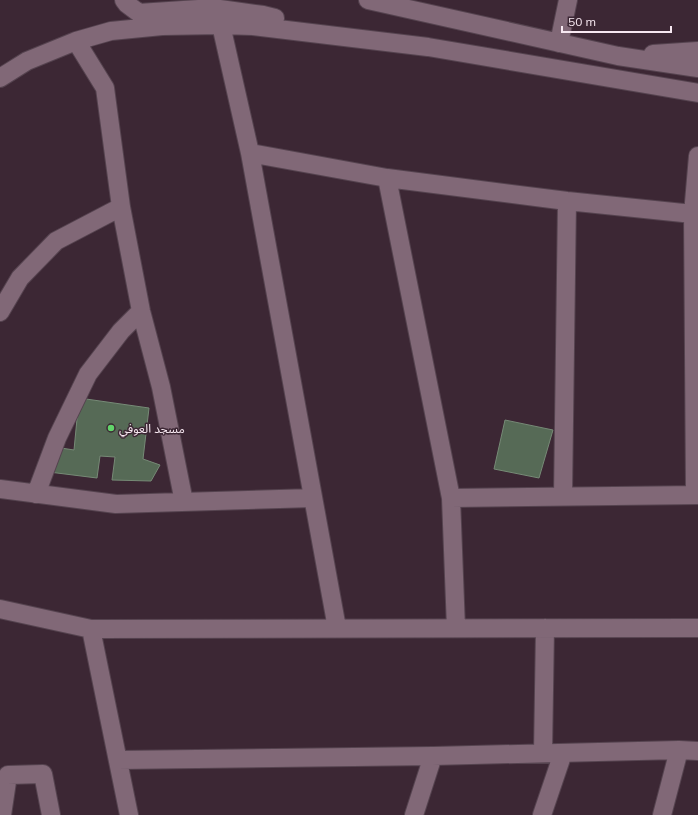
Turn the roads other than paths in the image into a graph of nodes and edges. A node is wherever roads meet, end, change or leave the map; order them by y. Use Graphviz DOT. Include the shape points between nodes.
graph roads {
  1 [pos="124,0"];
  2 [pos="368,0"];
  3 [pos="568,0"];
  4 [pos="423,6"];
  5 [pos="221,25"];
  6 [pos="364,39"];
  7 [pos="76,41"];
  8 [pos="559,43"];
  9 [pos="698,51"];
  10 [pos="618,56"];
  11 [pos="698,68"];
  12 [pos="0,78"];
  13 [pos="698,93"];
  14 [pos="250,153"];
  15 [pos="698,156"];
  16 [pos="387,178"];
  17 [pos="567,201"];
  18 [pos="121,207"];
  19 [pos="693,214"];
  20 [pos="141,311"];
  21 [pos="0,312"];
  22 [pos="0,489"];
  23 [pos="36,494"];
  24 [pos="696,494"];
  25 [pos="563,496"];
  26 [pos="313,498"];
  27 [pos="451,498"];
  28 [pos="184,502"];
  29 [pos="0,609"];
  30 [pos="337,628"];
  31 [pos="456,628"];
  32 [pos="545,628"];
  33 [pos="698,628"];
  34 [pos="91,629"];
  35 [pos="679,750"];
  36 [pos="698,751"];
  37 [pos="543,753"];
  38 [pos="563,753"];
  39 [pos="433,756"];
  40 [pos="118,760"];
  41 [pos="2,815"];
  42 [pos="51,815"];
  43 [pos="129,815"];
  44 [pos="414,815"];
  45 [pos="542,815"];
  46 [pos="662,815"];
  1 -- 6 [label="street" via="139,13 213,8 263,15"];
  2 -- 4 [label="street"];
  3 -- 8 [label="street"];
  4 -- 8 [label="street"];
  5 -- 6 [label="street" via="253,26"];
  5 -- 7 [label="street" via="111,30"];
  5 -- 14 [label="street"];
  6 -- 13 [label="street" via="428,47"];
  7 -- 12 [label="street" via="27,61"];
  7 -- 18 [label="street" via="105,88"];
  8 -- 10 [label="street"];
  9 -- 10 [label="street"];
  10 -- 11 [label="street"];
  14 -- 16 [label="street"];
  14 -- 26 [label="street"];
  15 -- 19 [label="street"];
  16 -- 17 [label="street"];
  16 -- 27 [label="street"];
  17 -- 19 [label="street"];
  17 -- 25 [label="street"];
  18 -- 20 [label="street"];
  18 -- 21 [label="street" via="56,241 20,278"];
  19 -- 24 [label="street"];
  20 -- 23 [label="street" via="121,331 88,374 57,438"];
  20 -- 28 [label="street" via="161,387"];
  22 -- 23 [label="street"];
  23 -- 28 [label="street" via="116,504"];
  24 -- 25 [label="street"];
  25 -- 27 [label="street"];
  26 -- 28 [label="street"];
  26 -- 30 [label="street"];
  27 -- 31 [label="street"];
  29 -- 34 [label="street"];
  30 -- 31 [label="street"];
  30 -- 34 [label="street"];
  31 -- 32 [label="street"];
  32 -- 33 [label="street"];
  32 -- 37 [label="street"];
  34 -- 40 [label="street"];
  35 -- 36 [label="street"];
  35 -- 38 [label="street"];
  35 -- 46 [label="street"];
  37 -- 38 [label="street"];
  37 -- 39 [label="street"];
  38 -- 45 [label="street"];
  39 -- 40 [label="street"];
  39 -- 44 [label="street"];
  40 -- 43 [label="street"];
  41 -- 42 [label="street" via="8,775 43,774"];
}
